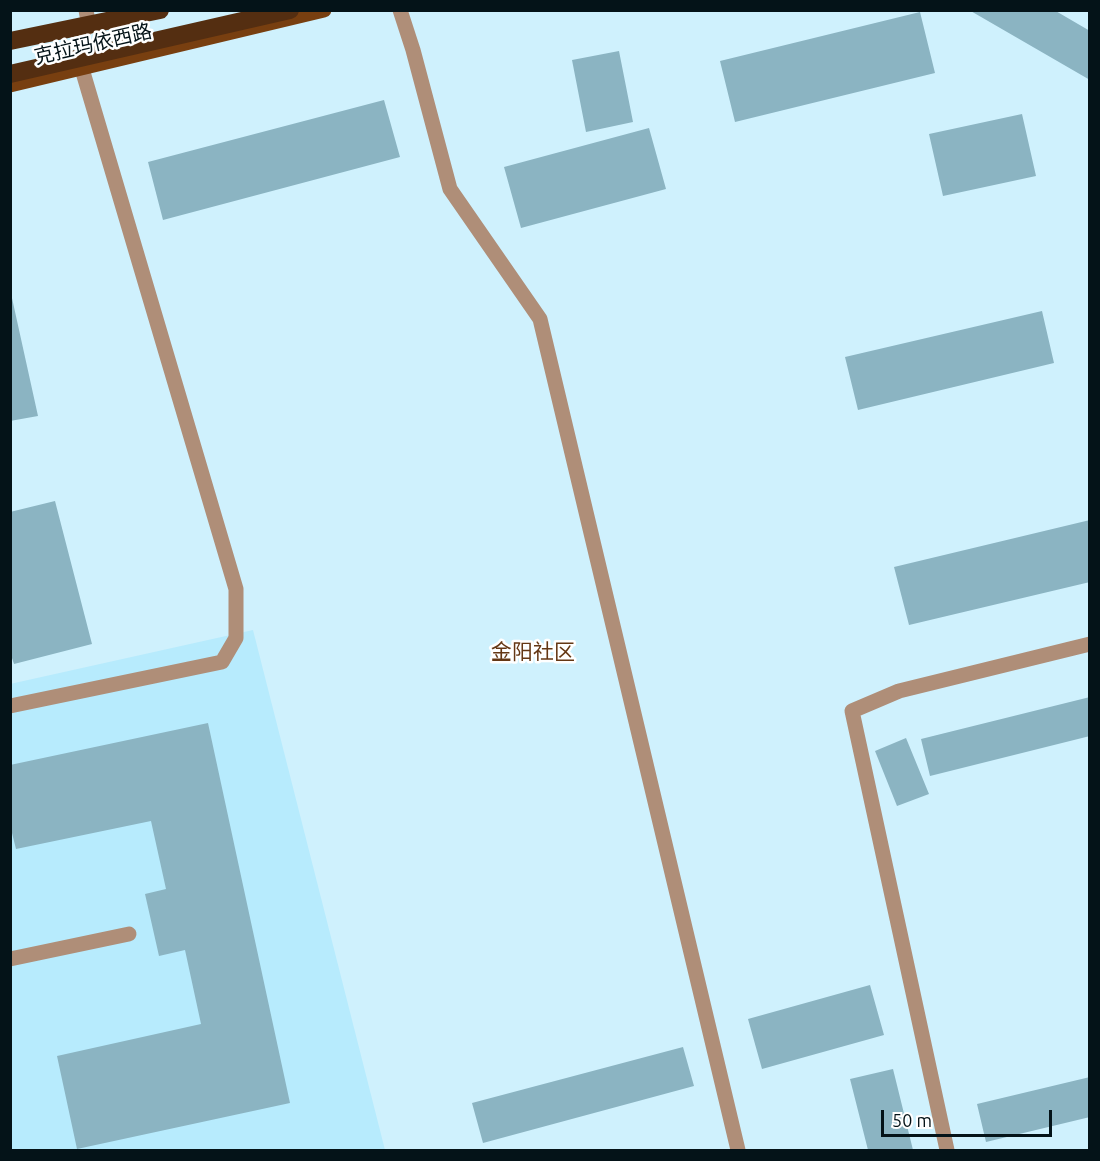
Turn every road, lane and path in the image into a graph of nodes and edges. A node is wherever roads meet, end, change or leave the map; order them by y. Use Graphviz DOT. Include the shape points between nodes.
graph roads {
  1 [pos="86,10"];
  2 [pos="161,10"];
  3 [pos="290,10"];
  4 [pos="324,10"];
  5 [pos="400,10"];
  6 [pos="89,27"];
  7 [pos="10,43"];
  8 [pos="82,69"];
  9 [pos="10,74"];
  10 [pos="10,85"];
  11 [pos="1089,644"];
  12 [pos="10,706"];
  13 [pos="129,934"];
  14 [pos="10,959"];
  15 [pos="738,1150"];
  16 [pos="946,1150"];
  1 -- 6 [label="street"];
  2 -- 6 [label="main road, 克拉玛依西路"];
  2 -- 7 [label="highway, bridge"];
  3 -- 9 [label="highway"];
  4 -- 8 [label="main road, 克拉玛依西路"];
  5 -- 15 [label="street" via="450,189 540,319"];
  6 -- 7 [label="main road, 克拉玛依西路"];
  8 -- 10 [label="main road, 克拉玛依西路"];
  8 -- 12 [label="street" via="237,589 236,638 222,662"];
  11 -- 16 [label="street" via="899,691 852,711"];
  13 -- 14 [label="street"];
}
